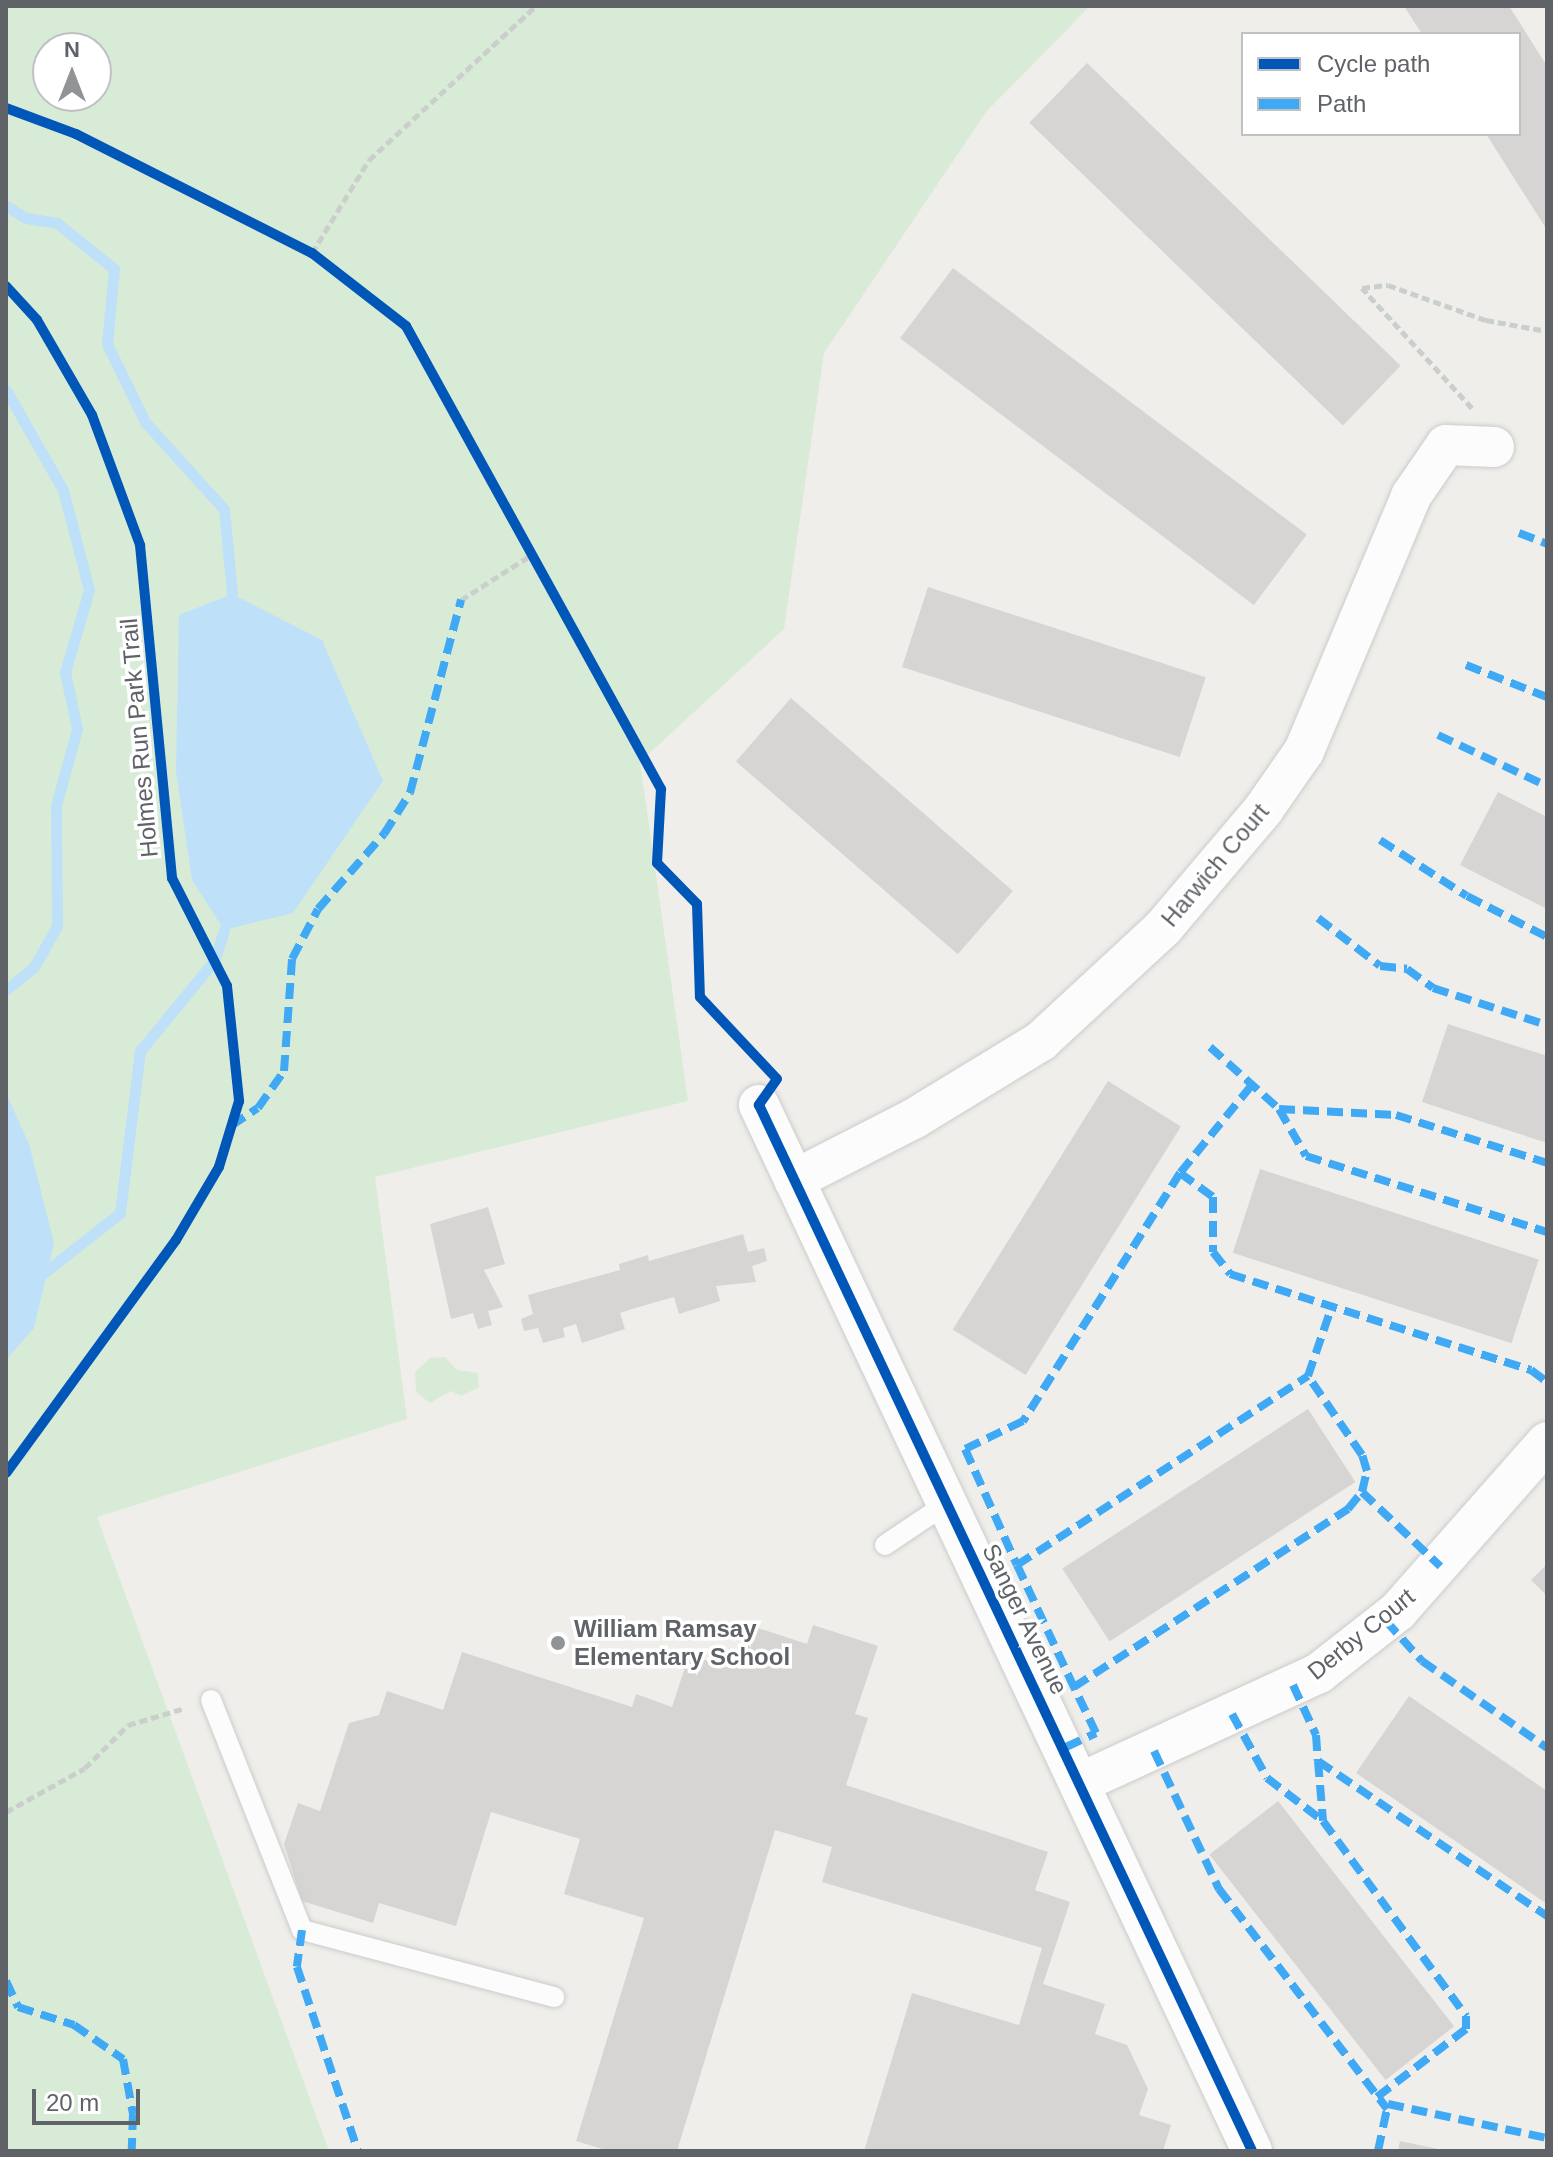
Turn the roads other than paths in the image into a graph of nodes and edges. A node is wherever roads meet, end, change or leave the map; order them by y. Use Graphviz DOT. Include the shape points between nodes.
graph roads {
  1 [pos="1494,447"];
  2 [pos="759,1105"];
  3 [pos="794,1180"];
  4 [pos="1547,1442"];
  5 [pos="946,1504"];
  6 [pos="885,1545"];
  7 [pos="211,1700"];
  8 [pos="1082,1782"];
  9 [pos="554,1997"];
  10 [pos="1252,2151"];
  1 -- 3 [label="street, Harwich Court" via="1446,445 1420,483 1304,751 1263,810 1163,928 1041,1041 915,1118"];
  2 -- 3 [label="street, Sanger Avenue"];
  3 -- 5 [label="street, Sanger Avenue"];
  4 -- 8 [label="street, Derby Court" via="1398,1611 1319,1673"];
  5 -- 6 [label="lane"];
  5 -- 8 [label="street, Sanger Avenue"];
  7 -- 9 [label="lane" via="302,1930"];
  8 -- 10 [label="street, Sanger Avenue"];
}
